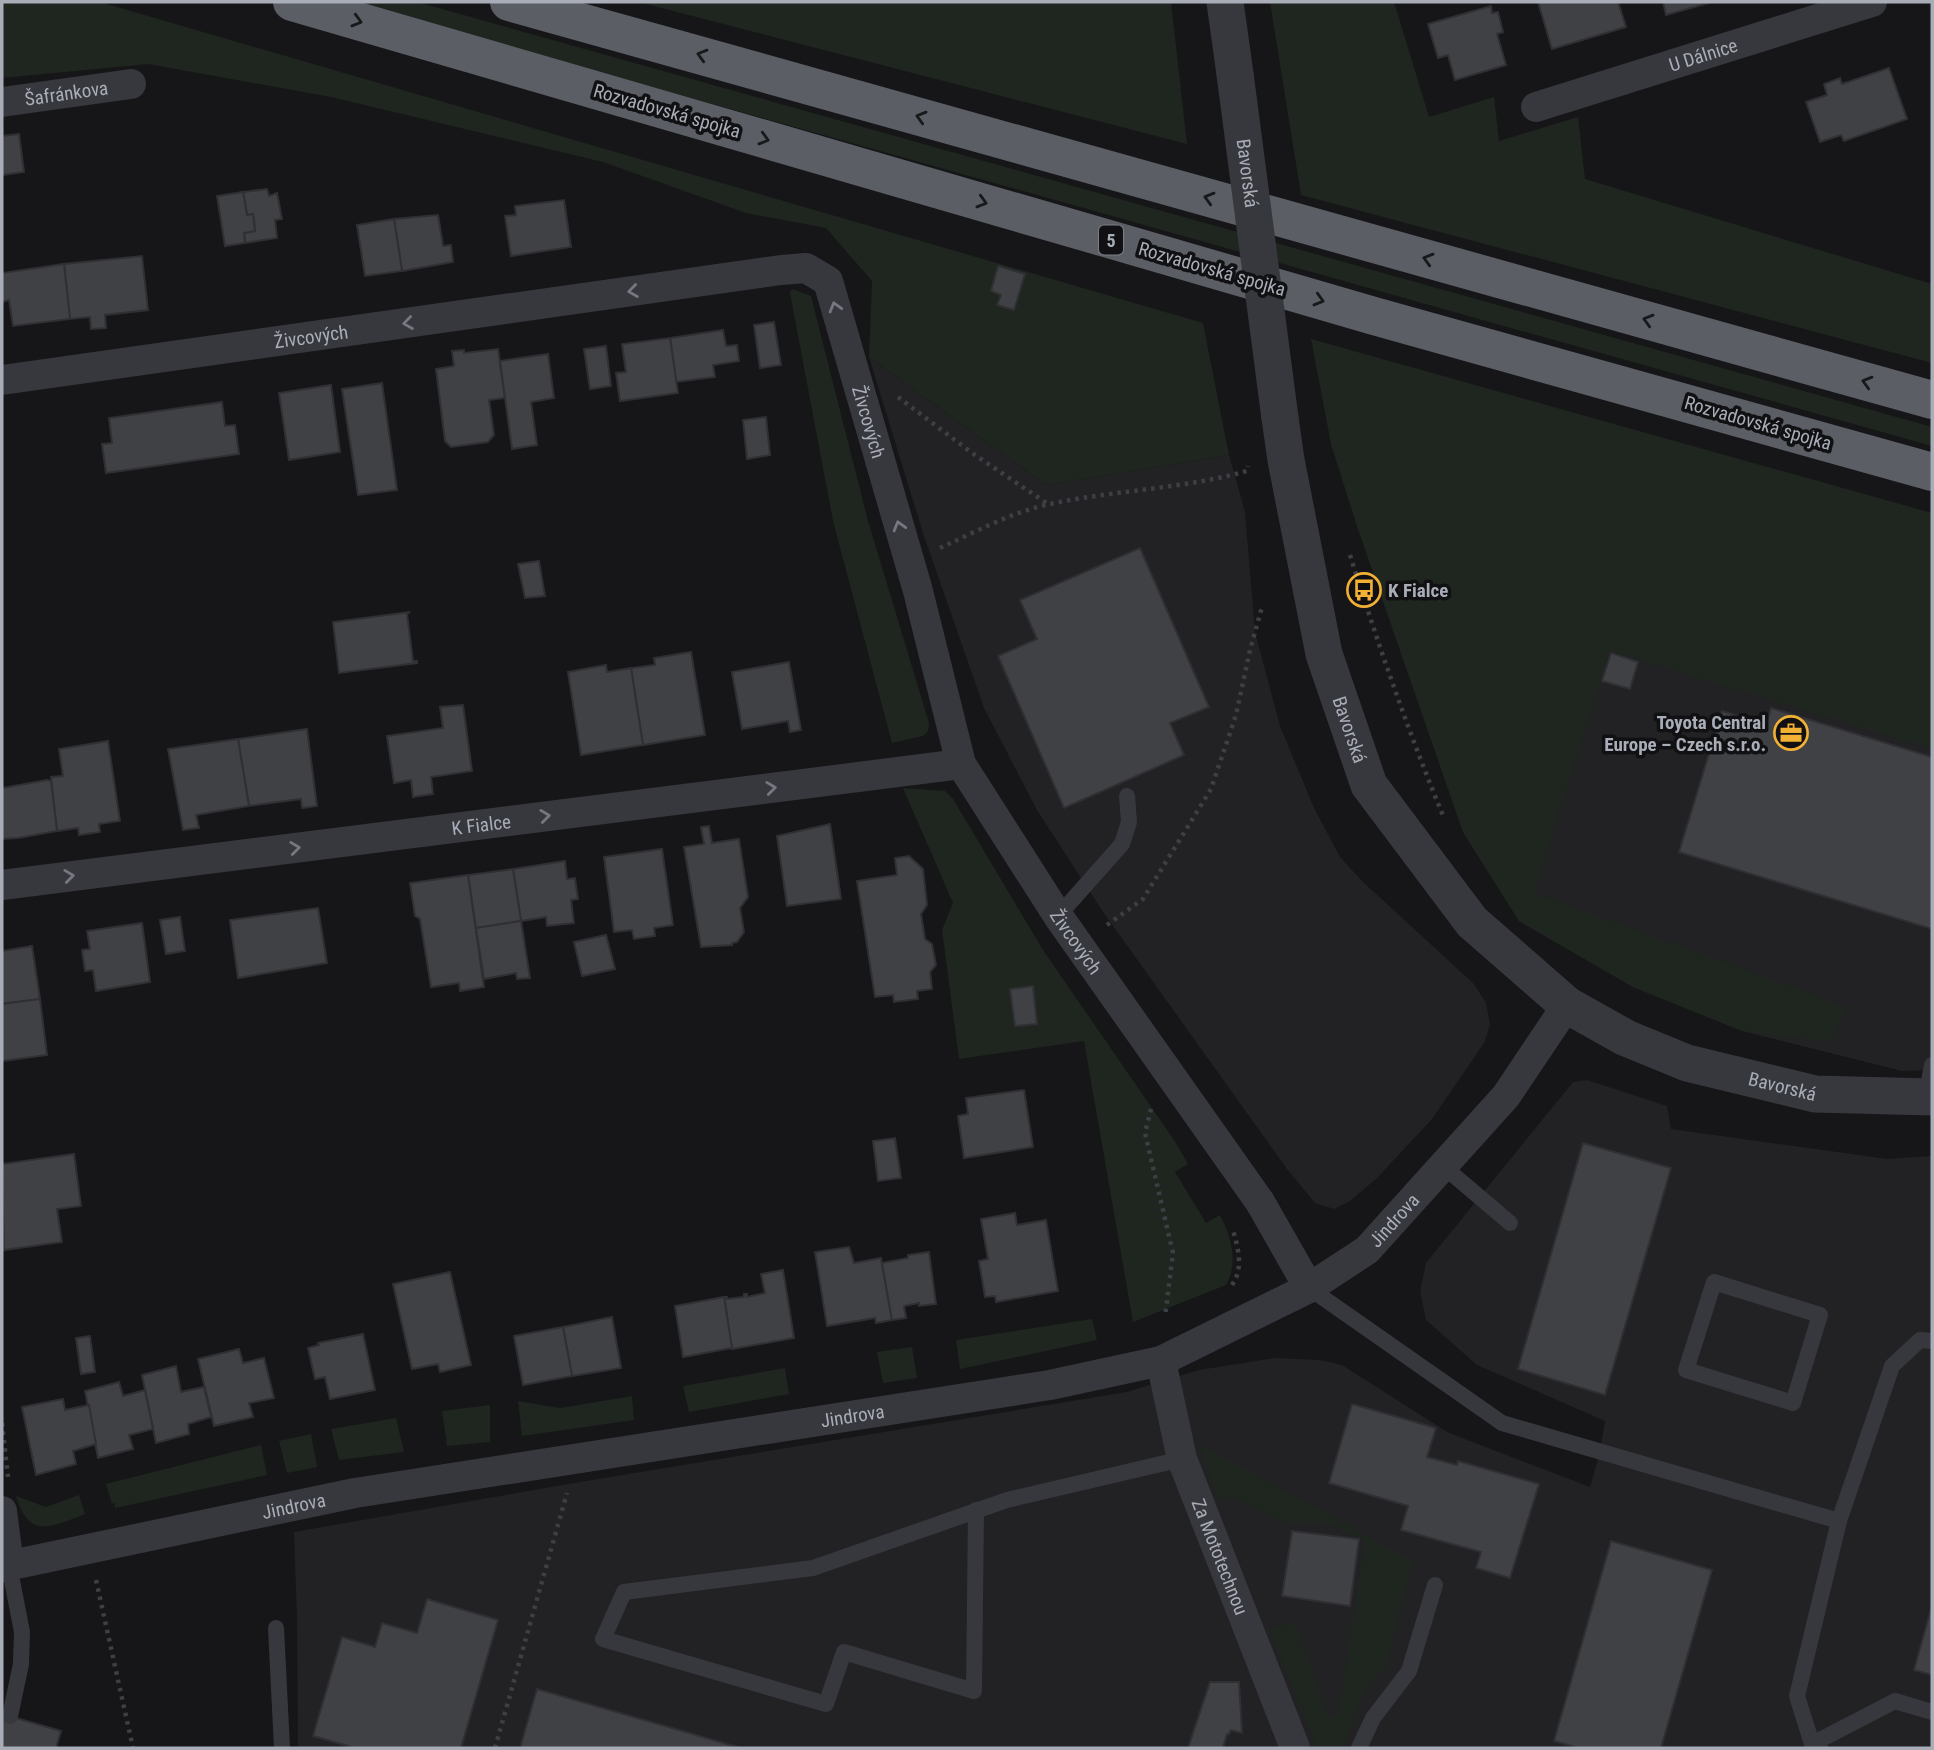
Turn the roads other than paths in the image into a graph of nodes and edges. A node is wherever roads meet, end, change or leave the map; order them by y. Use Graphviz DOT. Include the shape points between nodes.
graph roads {
  1 [pos="292,2"];
  2 [pos="509,2"];
  3 [pos="1225,2"];
  4 [pos="1872,2"];
  5 [pos="131,84"];
  6 [pos="2,102"];
  7 [pos="1536,107"];
  8 [pos="2,380"];
  9 [pos="1932,400"];
  10 [pos="1932,472"];
  11 [pos="961,764"];
  12 [pos="1127,796"];
  13 [pos="2,885"];
  14 [pos="1058,916"];
  15 [pos="1567,1005"];
  16 [pos="1930,1087"];
  17 [pos="1443,1166"];
  18 [pos="1510,1223"];
  19 [pos="1309,1288"];
  20 [pos="1932,1341"];
  21 [pos="1161,1361"];
  22 [pos="1686,1370"];
  23 [pos="1182,1459"];
  24 [pos="5,1497"];
  25 [pos="976,1510"];
  26 [pos="1839,1521"];
  27 [pos="5,1566"];
  28 [pos="1435,1586"];
  29 [pos="276,1628"];
  30 [pos="1932,1712"];
  31 [pos="10,1716"];
  32 [pos="1816,1746"];
  33 [pos="282,1748"];
  34 [pos="1295,1748"];
  35 [pos="1359,1748"];
  1 -- 10 [label="highway, Rozvadovská spojka / 5, one-way" via="1387,320"];
  9 -- 2 [label="highway, one-way"];
  3 -- 15 [label="street, Bavorská, bridge" via="1286,460 1324,654 1369,785 1472,922"];
  4 -- 7 [label="street, U Dálnice"];
  5 -- 6 [label="street, Šafránkova"];
  11 -- 8 [label="street, Živcových, one-way" via="910,561 828,281 806,268"];
  13 -- 11 [label="street, K Fialce, one-way"];
  11 -- 14 [label="street, Živcových"];
  12 -- 14 [label="lane" via="1129,822 1122,844"];
  14 -- 19 [label="street, Živcových" via="1260,1202"];
  15 -- 16 [label="street, Bavorská" via="1626,1038 1687,1063 1815,1094"];
  15 -- 17 [label="street, Jindrova" via="1506,1096"];
  17 -- 18 [label="lane"];
  17 -- 19 [label="street, Jindrova" via="1367,1250"];
  19 -- 21 [label="street, Jindrova"];
  19 -- 26 [label="lane" via="1502,1423"];
  20 -- 26 [label="lane" via="1920,1340 1892,1366"];
  21 -- 23 [label="street, Za Mototechnou"];
  21 -- 27 [label="street, Jindrova" via="1049,1385 355,1493"];
  22 -- 22 [label="lane" via="1714,1282 1820,1315 1793,1403"];
  23 -- 25 [label="lane"];
  23 -- 34 [label="street, Za Mototechnou"];
  24 -- 27 [label="street"];
  25 -- 25 [label="lane" via="813,1568 624,1592 603,1639 826,1704 844,1652 974,1691"];
  26 -- 32 [label="lane" via="1797,1696"];
  27 -- 31 [label="lane" via="22,1633"];
  28 -- 35 [label="lane" via="1409,1671 1374,1718"];
  29 -- 33 [label="lane"];
  30 -- 32 [label="lane" via="1895,1701"];
}
